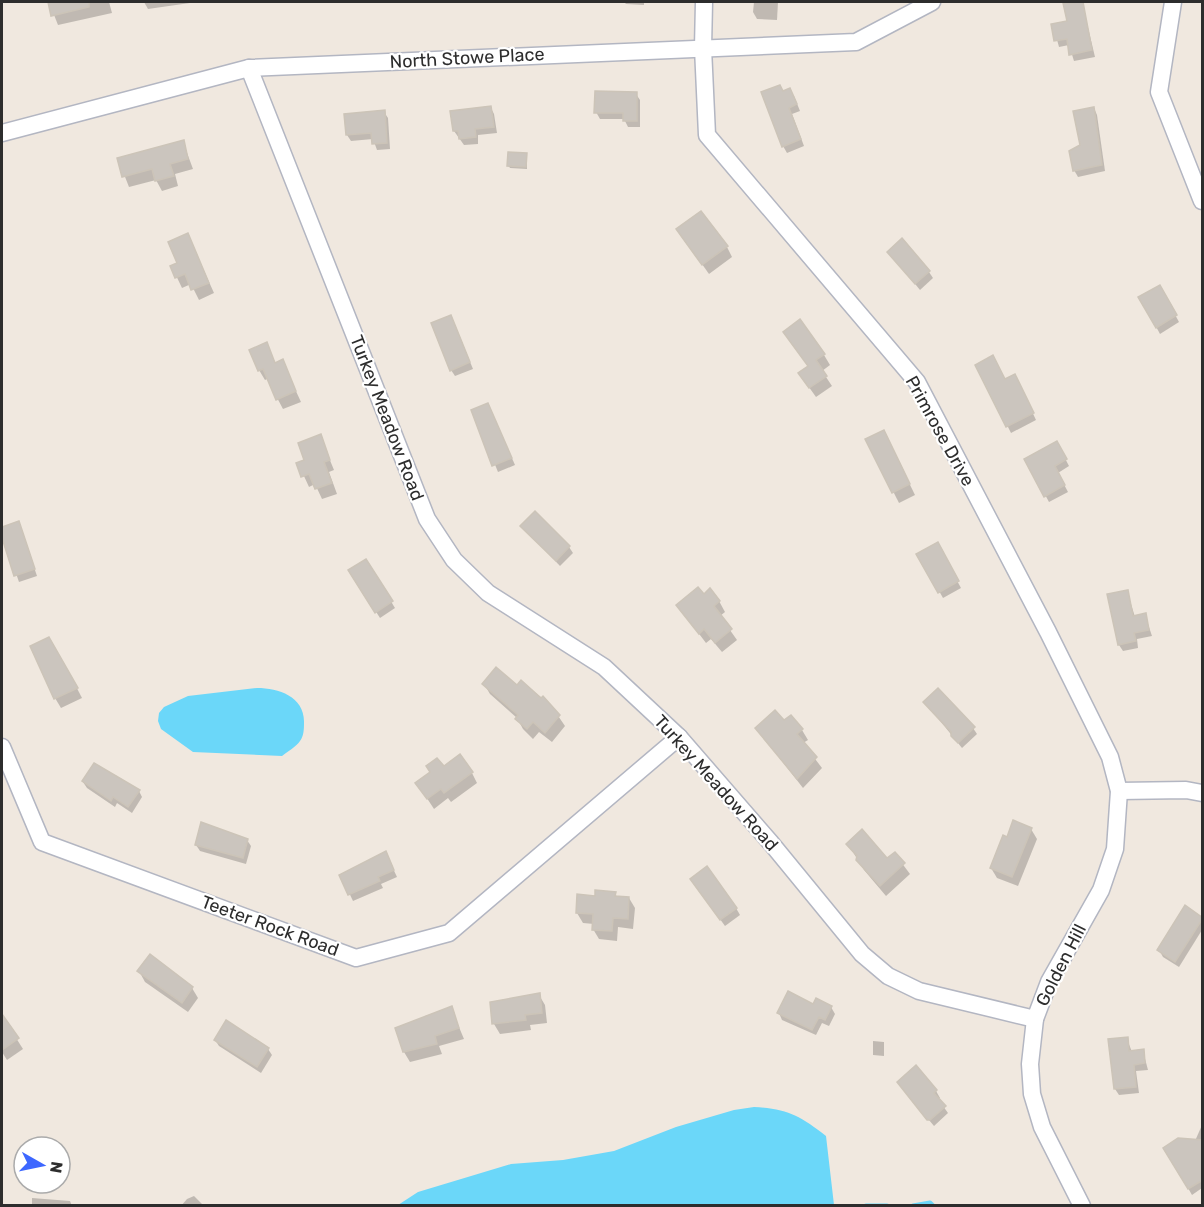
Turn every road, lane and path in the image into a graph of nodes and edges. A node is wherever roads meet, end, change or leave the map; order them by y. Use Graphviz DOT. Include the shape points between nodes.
graph roads {
  1 [pos="704,2"];
  2 [pos="932,2"];
  3 [pos="1173,2"];
  4 [pos="702,48"];
  5 [pos="249,68"];
  6 [pos="2,133"];
  7 [pos="1203,201"];
  8 [pos="679,737"];
  9 [pos="2,747"];
  10 [pos="1119,791"];
  11 [pos="1203,793"];
  12 [pos="1035,1019"];
  13 [pos="1082,1206"];
  1 -- 4 [label="street, Primrose Drive"];
  2 -- 4 [label="street, North Stowe Place" via="856,42"];
  3 -- 7 [label="street" via="1159,92"];
  4 -- 5 [label="street, North Stowe Place"];
  4 -- 10 [label="street, Primrose Drive" via="707,135 917,382 1100,736"];
  5 -- 6 [label="street, North Stowe Place"];
  5 -- 8 [label="street, Turkey Meadow Road" via="427,519 454,560 488,593 604,667"];
  8 -- 9 [label="street, Teeter Rock Road" via="449,933 356,958 42,842"];
  8 -- 12 [label="street, Turkey Meadow Road" via="862,954 888,976 919,991"];
  10 -- 11 [label="street"];
  10 -- 12 [label="street, Golden Hill" via="1115,849 1101,890 1049,982"];
  12 -- 13 [label="street, Golden Hill" via="1030,1064 1032,1094 1042,1127"];
}
